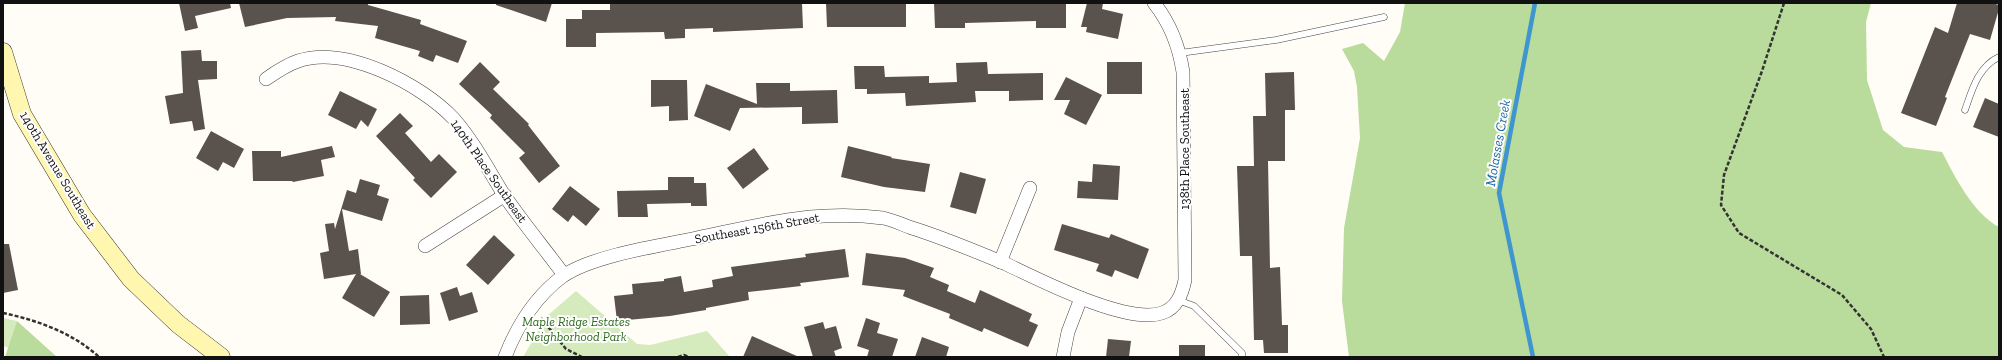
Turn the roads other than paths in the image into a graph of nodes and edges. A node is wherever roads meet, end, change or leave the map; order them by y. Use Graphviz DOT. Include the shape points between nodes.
graph roads {
  1 [pos="1154,3"];
  2 [pos="1384,17"];
  3 [pos="3,52"];
  4 [pos="1180,53"];
  5 [pos="1999,57"];
  6 [pos="266,80"];
  7 [pos="1965,110"];
  8 [pos="1030,188"];
  9 [pos="505,195"];
  10 [pos="425,246"];
  11 [pos="1000,262"];
  12 [pos="564,275"];
  13 [pos="1081,298"];
  14 [pos="1178,300"];
  15 [pos="221,357"];
  16 [pos="506,357"];
  17 [pos="1063,357"];
  18 [pos="1242,357"];
  1 -- 4 [label="street, 138th Place Southeast" via="1169,26"];
  2 -- 4 [label="lane" via="1276,40"];
  3 -- 15 [label="main road, 140th Avenue Southeast" via="22,114 82,215 131,278 178,324"];
  4 -- 14 [label="street, 138th Place Southeast" via="1183,72 1185,280"];
  5 -- 7 [label="lane" via="1985,66 1977,78"];
  6 -- 9 [label="street, 140th Place Southeast" via="299,60 321,58 356,63 404,80 439,105 454,120 482,157"];
  8 -- 11 [label="street"];
  9 -- 10 [label="street"];
  9 -- 12 [label="street, 140th Place Southeast"];
  11 -- 12 [label="street, Southeast 156th Street" via="932,234 884,218 809,217 622,254"];
  11 -- 13 [label="street, Southeast 156th Street"];
  12 -- 16 [label="street, Southeast 156th Street" via="533,308 513,337"];
  13 -- 14 [label="street, Southeast 156th Street" via="1144,315 1161,313"];
  13 -- 17 [label="street" via="1068,332"];
  14 -- 18 [label="lane" via="1194,306 1242,353"];
}
